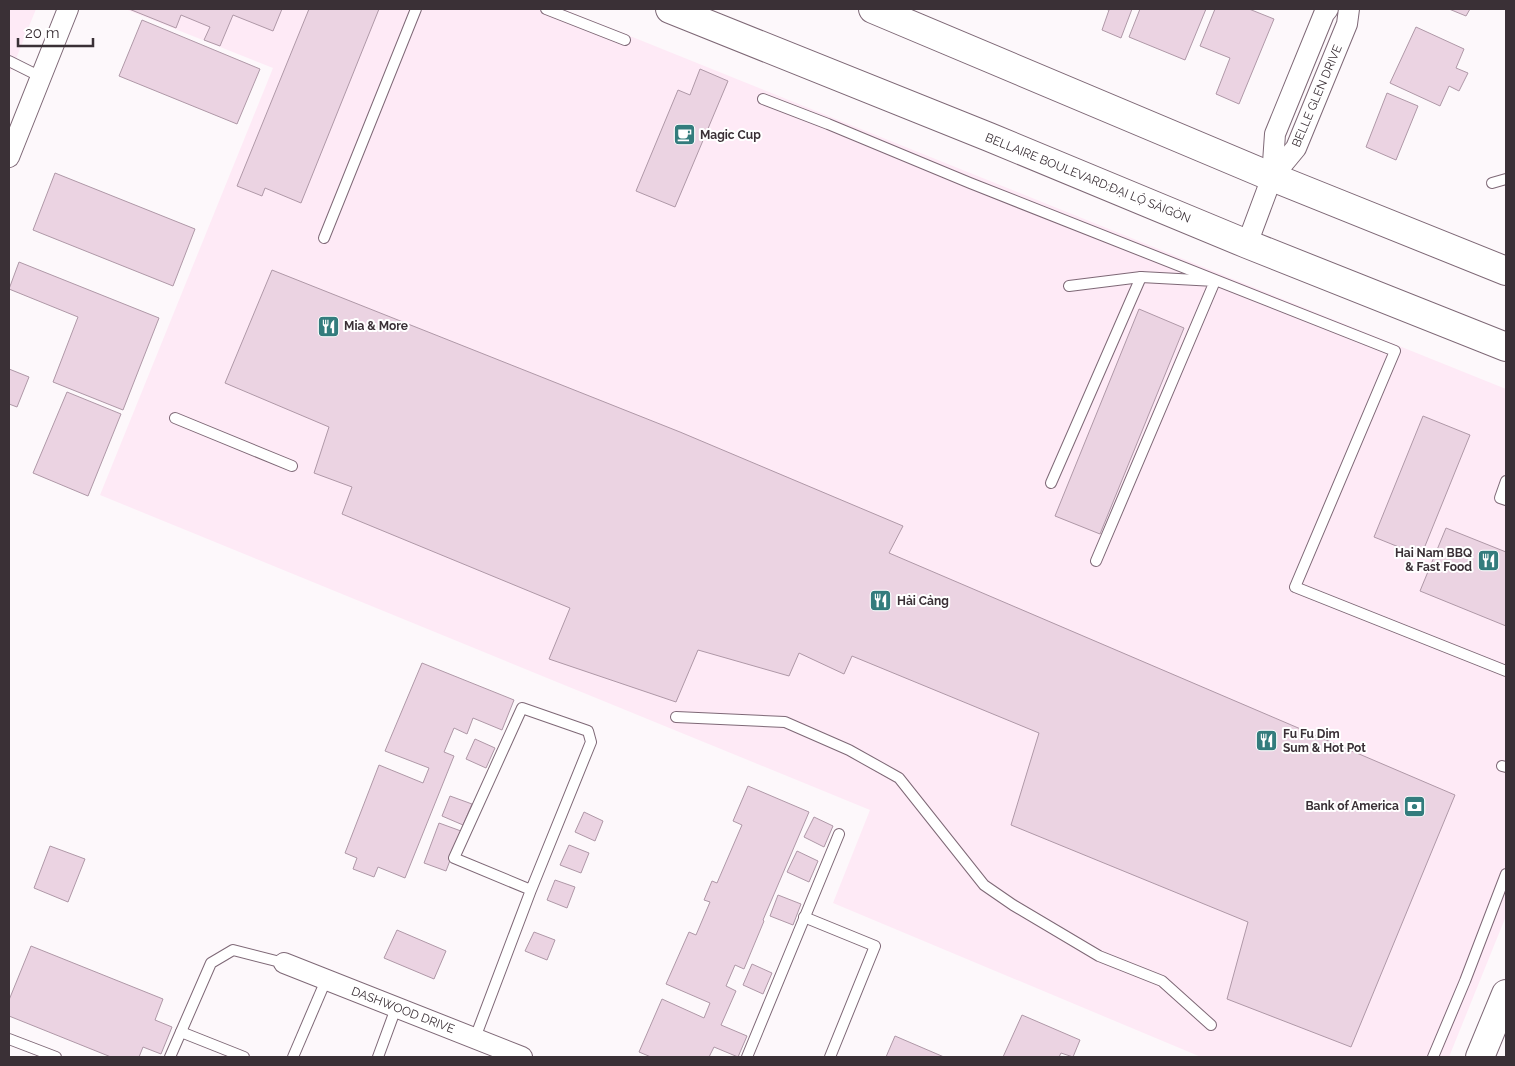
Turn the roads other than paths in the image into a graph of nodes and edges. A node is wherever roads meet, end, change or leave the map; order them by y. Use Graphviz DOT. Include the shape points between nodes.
graph roads {
  1 [pos="68,9"];
  2 [pos="416,9"];
  3 [pos="546,9"];
  4 [pos="670,9"];
  5 [pos="873,9"];
  6 [pos="1328,9"];
  7 [pos="1349,9"];
  8 [pos="624,40"];
  9 [pos="9,61"];
  10 [pos="41,77"];
  11 [pos="763,99"];
  12 [pos="10,150"];
  13 [pos="1272,177"];
  14 [pos="1506,179"];
  15 [pos="1492,183"];
  16 [pos="324,238"];
  17 [pos="1247,244"];
  18 [pos="1506,271"];
  19 [pos="1141,277"];
  20 [pos="1215,281"];
  21 [pos="1069,286"];
  22 [pos="1506,347"];
  23 [pos="175,418"];
  24 [pos="292,466"];
  25 [pos="1506,481"];
  26 [pos="1051,483"];
  27 [pos="1506,500"];
  28 [pos="1096,560"];
  29 [pos="1506,671"];
  30 [pos="676,718"];
  31 [pos="839,834"];
  32 [pos="1506,874"];
  33 [pos="531,890"];
  34 [pos="804,917"];
  35 [pos="284,963"];
  36 [pos="326,980"];
  37 [pos="1506,994"];
  38 [pos="396,1008"];
  39 [pos="1211,1025"];
  40 [pos="182,1032"];
  41 [pos="475,1038"];
  42 [pos="9,1039"];
  43 [pos="56,1057"];
  44 [pos="170,1057"];
  45 [pos="244,1057"];
  46 [pos="293,1057"];
  47 [pos="378,1057"];
  48 [pos="522,1057"];
  49 [pos="747,1057"];
  50 [pos="830,1057"];
  51 [pos="1433,1057"];
  52 [pos="1480,1057"];
  1 -- 10 [label="street"];
  2 -- 16 [label="lane"];
  3 -- 8 [label="lane"];
  4 -- 17 [label="main road, BELLAIRE BOULEVARD;ĐẠI LỘ SÀIGÒN"];
  5 -- 13 [label="main road"];
  6 -- 13 [label="street, BELLE GLEN DRIVE" via="1275,134"];
  7 -- 13 [label="street, BELLE GLEN DRIVE" via="1347,24 1296,148"];
  9 -- 10 [label="lane"];
  10 -- 12 [label="street"];
  11 -- 20 [label="lane"];
  13 -- 17 [label="street, BELLE GLEN DRIVE"];
  13 -- 18 [label="main road"];
  14 -- 15 [label="lane"];
  17 -- 22 [label="main road, BELLAIRE BOULEVARD;ĐẠI LỘ SÀIGÒN"];
  19 -- 20 [label="lane"];
  19 -- 21 [label="lane"];
  19 -- 26 [label="lane"];
  20 -- 28 [label="lane"];
  20 -- 29 [label="lane" via="1395,352 1295,587"];
  23 -- 24 [label="lane"];
  25 -- 27 [label="lane" via="1500,498"];
  30 -- 39 [label="lane" via="785,722 849,750 899,778 984,885 1099,956 1162,982"];
  31 -- 34 [label="lane"];
  32 -- 51 [label="lane"];
  33 -- 33 [label="lane" via="591,742 588,731 522,708 454,858"];
  33 -- 41 [label="lane"];
  34 -- 49 [label="lane"];
  34 -- 50 [label="lane" via="875,946"];
  35 -- 36 [label="street, DASHWOOD DRIVE"];
  35 -- 40 [label="lane" via="233,950 211,963"];
  36 -- 38 [label="street, DASHWOOD DRIVE"];
  36 -- 46 [label="lane"];
  37 -- 52 [label="main road"];
  38 -- 41 [label="street, DASHWOOD DRIVE"];
  38 -- 47 [label="lane"];
  40 -- 44 [label="lane"];
  40 -- 45 [label="lane"];
  41 -- 48 [label="street, DASHWOOD DRIVE"];
  42 -- 43 [label="lane"];
}
